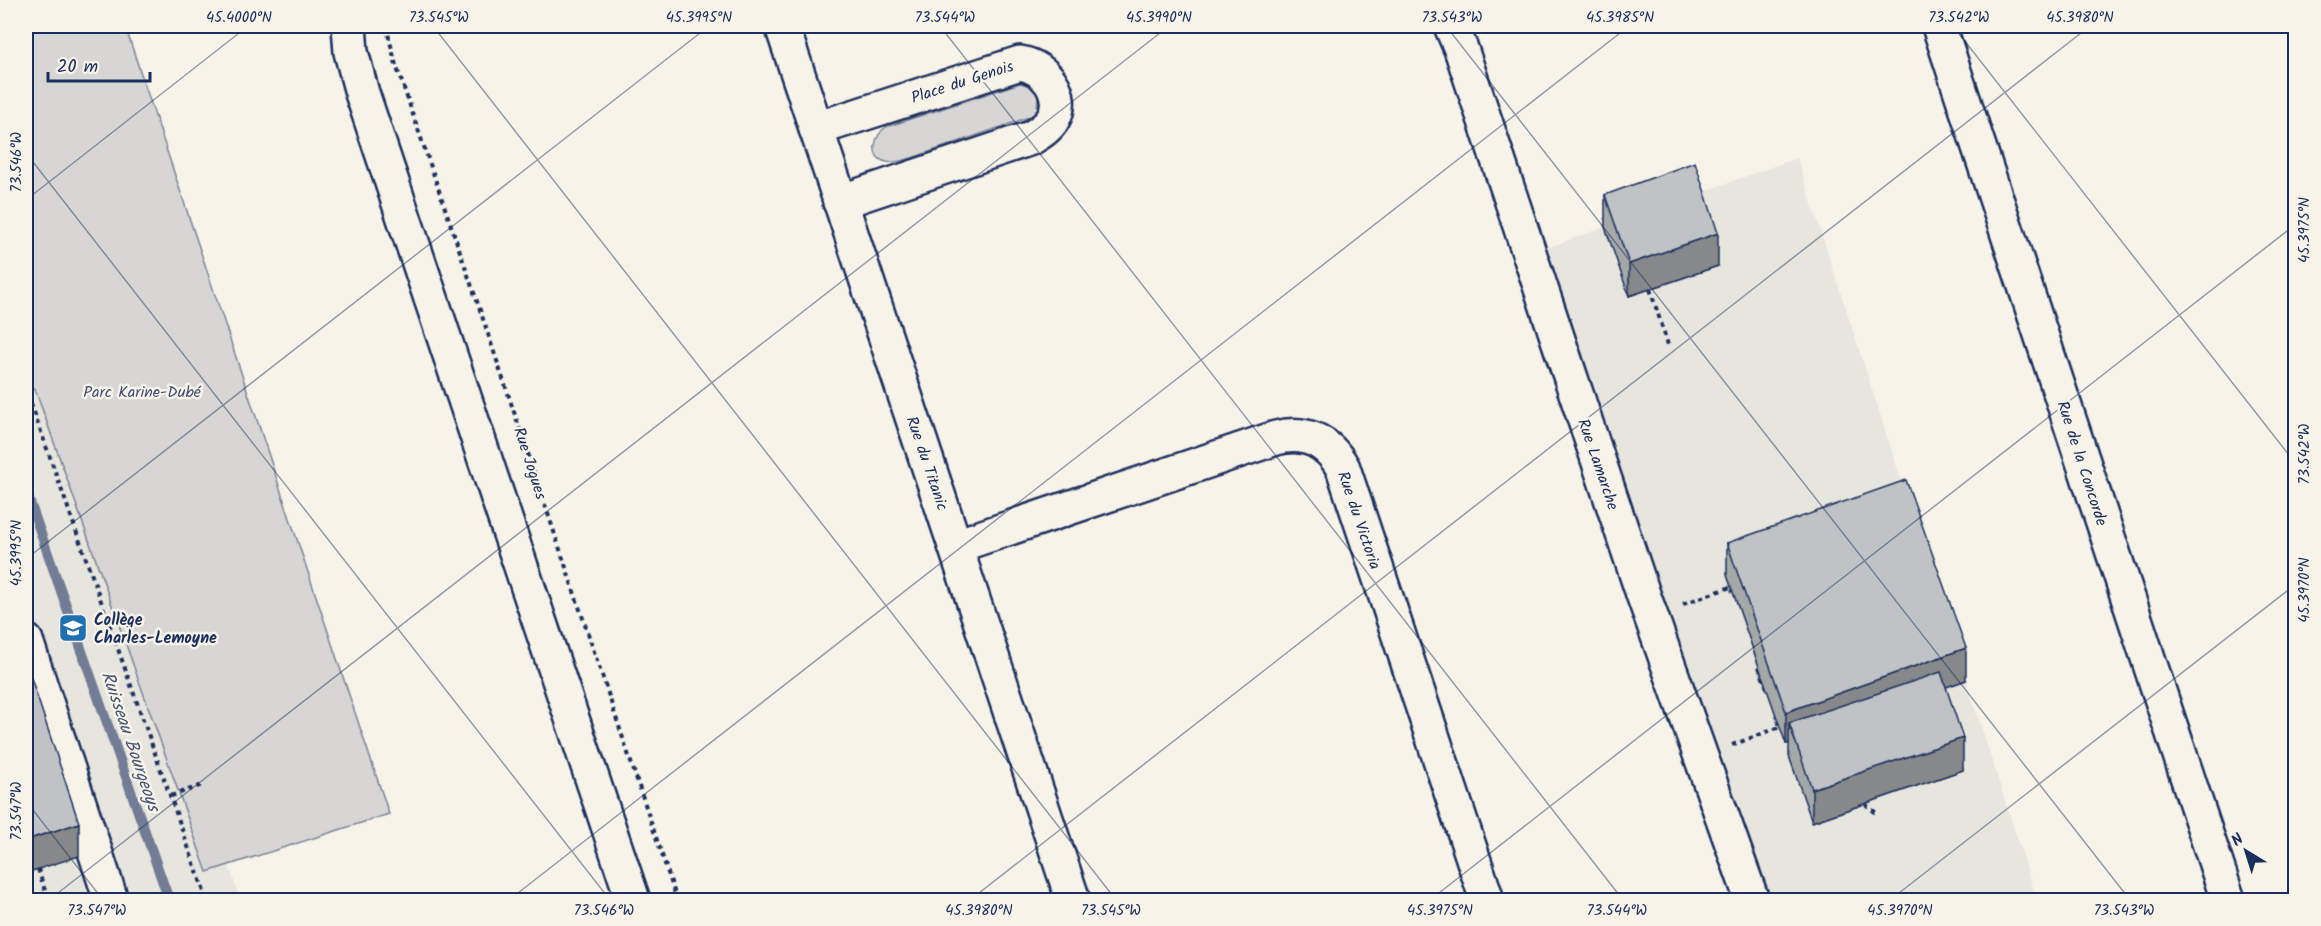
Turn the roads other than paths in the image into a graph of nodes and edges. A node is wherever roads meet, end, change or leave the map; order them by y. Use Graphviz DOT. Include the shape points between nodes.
graph roads {
  1 [pos="349,26"];
  2 [pos="782,26"];
  3 [pos="1450,26"];
  4 [pos="1939,26"];
  5 [pos="816,129"];
  6 [pos="840,202"];
  7 [pos="956,546"];
  8 [pos="26,641"];
  9 [pos="111,900"];
  10 [pos="633,900"];
  11 [pos="1073,900"];
  12 [pos="1487,900"];
  13 [pos="1752,900"];
  14 [pos="2228,900"];
  1 -- 10 [label="street" via="362,93"];
  2 -- 5 [label="street, Rue du Titanic"];
  3 -- 13 [label="street, Rue Lamarche"];
  4 -- 14 [label="street, Rue de la Concorde"];
  5 -- 6 [label="street, Rue du Titanic"];
  5 -- 6 [label="street, Place du Genois" via="1020,63 1044,74 1058,98 1054,118 1031,138"];
  6 -- 7 [label="street, Rue du Titanic"];
  7 -- 11 [label="street, Rue du Titanic"];
  7 -- 12 [label="street, Rue du Victoria" via="1276,438 1304,435 1318,441 1343,468"];
  8 -- 9 [label="street"];
}
